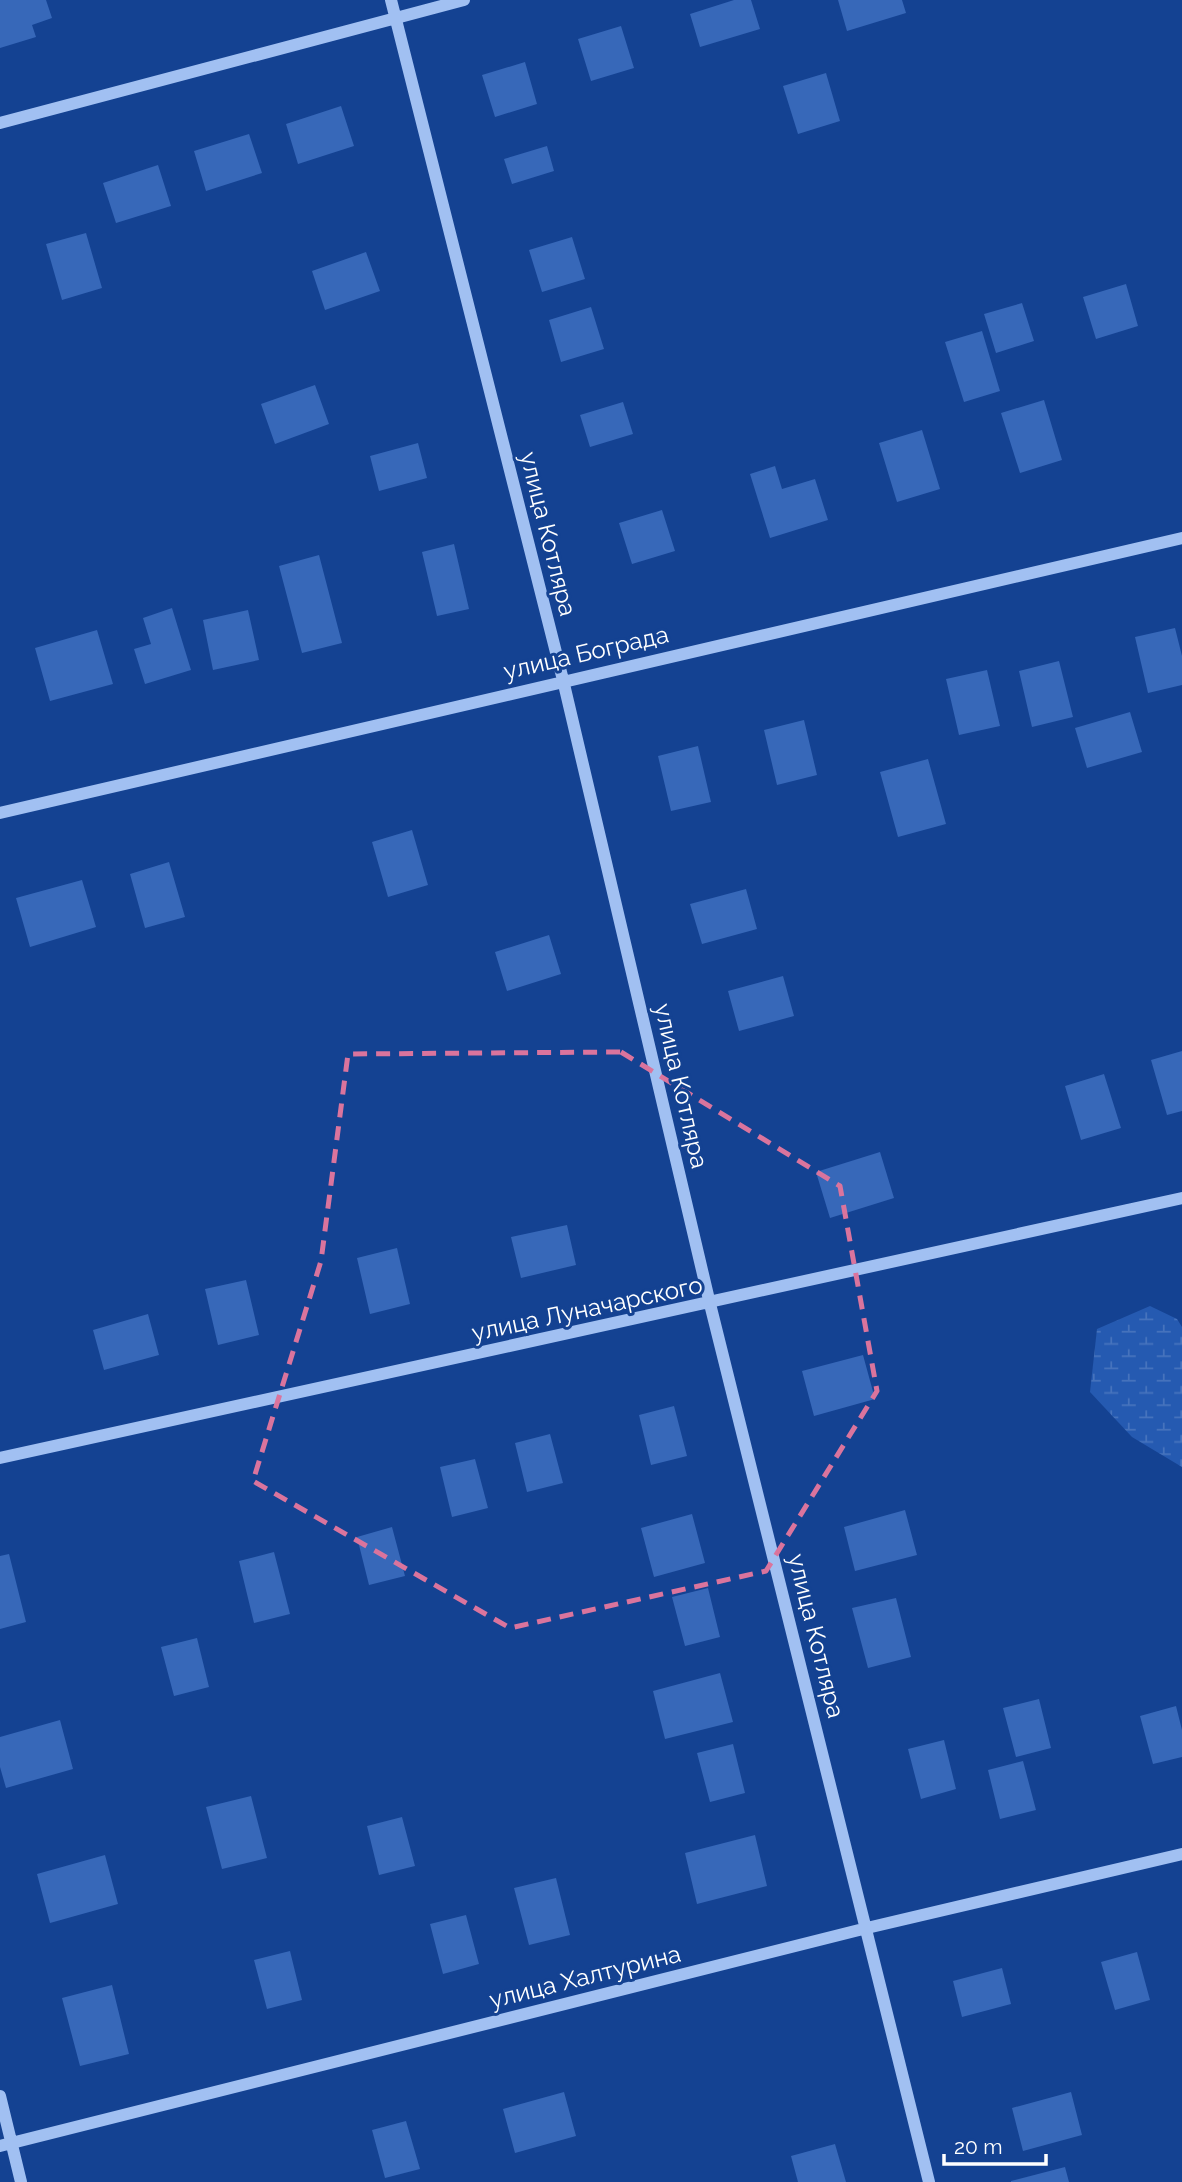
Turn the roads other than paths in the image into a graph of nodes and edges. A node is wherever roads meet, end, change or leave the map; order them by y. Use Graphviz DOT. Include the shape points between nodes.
graph roads {
  1 [pos="391,0"];
  2 [pos="464,0"];
  3 [pos="395,19"];
  4 [pos="0,123"];
  5 [pos="1182,538"];
  6 [pos="563,680"];
  7 [pos="0,813"];
  8 [pos="1182,1198"];
  9 [pos="710,1304"];
  10 [pos="0,1458"];
  11 [pos="1182,1854"];
  12 [pos="867,1928"];
  13 [pos="0,2096"];
  14 [pos="6,2145"];
  15 [pos="21,2182"];
  16 [pos="929,2182"];
  1 -- 3 [label="street, улица Котляра"];
  2 -- 3 [label="street"];
  3 -- 4 [label="street"];
  3 -- 6 [label="street, улица Котляра"];
  5 -- 6 [label="street, улица Бограда"];
  6 -- 7 [label="street, улица Бограда"];
  6 -- 9 [label="street, улица Котляра"];
  8 -- 9 [label="street, улица Луначарского"];
  9 -- 10 [label="street, улица Луначарского"];
  9 -- 12 [label="street, улица Котляра"];
  11 -- 12 [label="street, улица Халтурина"];
  12 -- 14 [label="street, улица Халтурина"];
  12 -- 16 [label="street, улица Котляра"];
  13 -- 14 [label="street"];
  14 -- 15 [label="street"];
}
